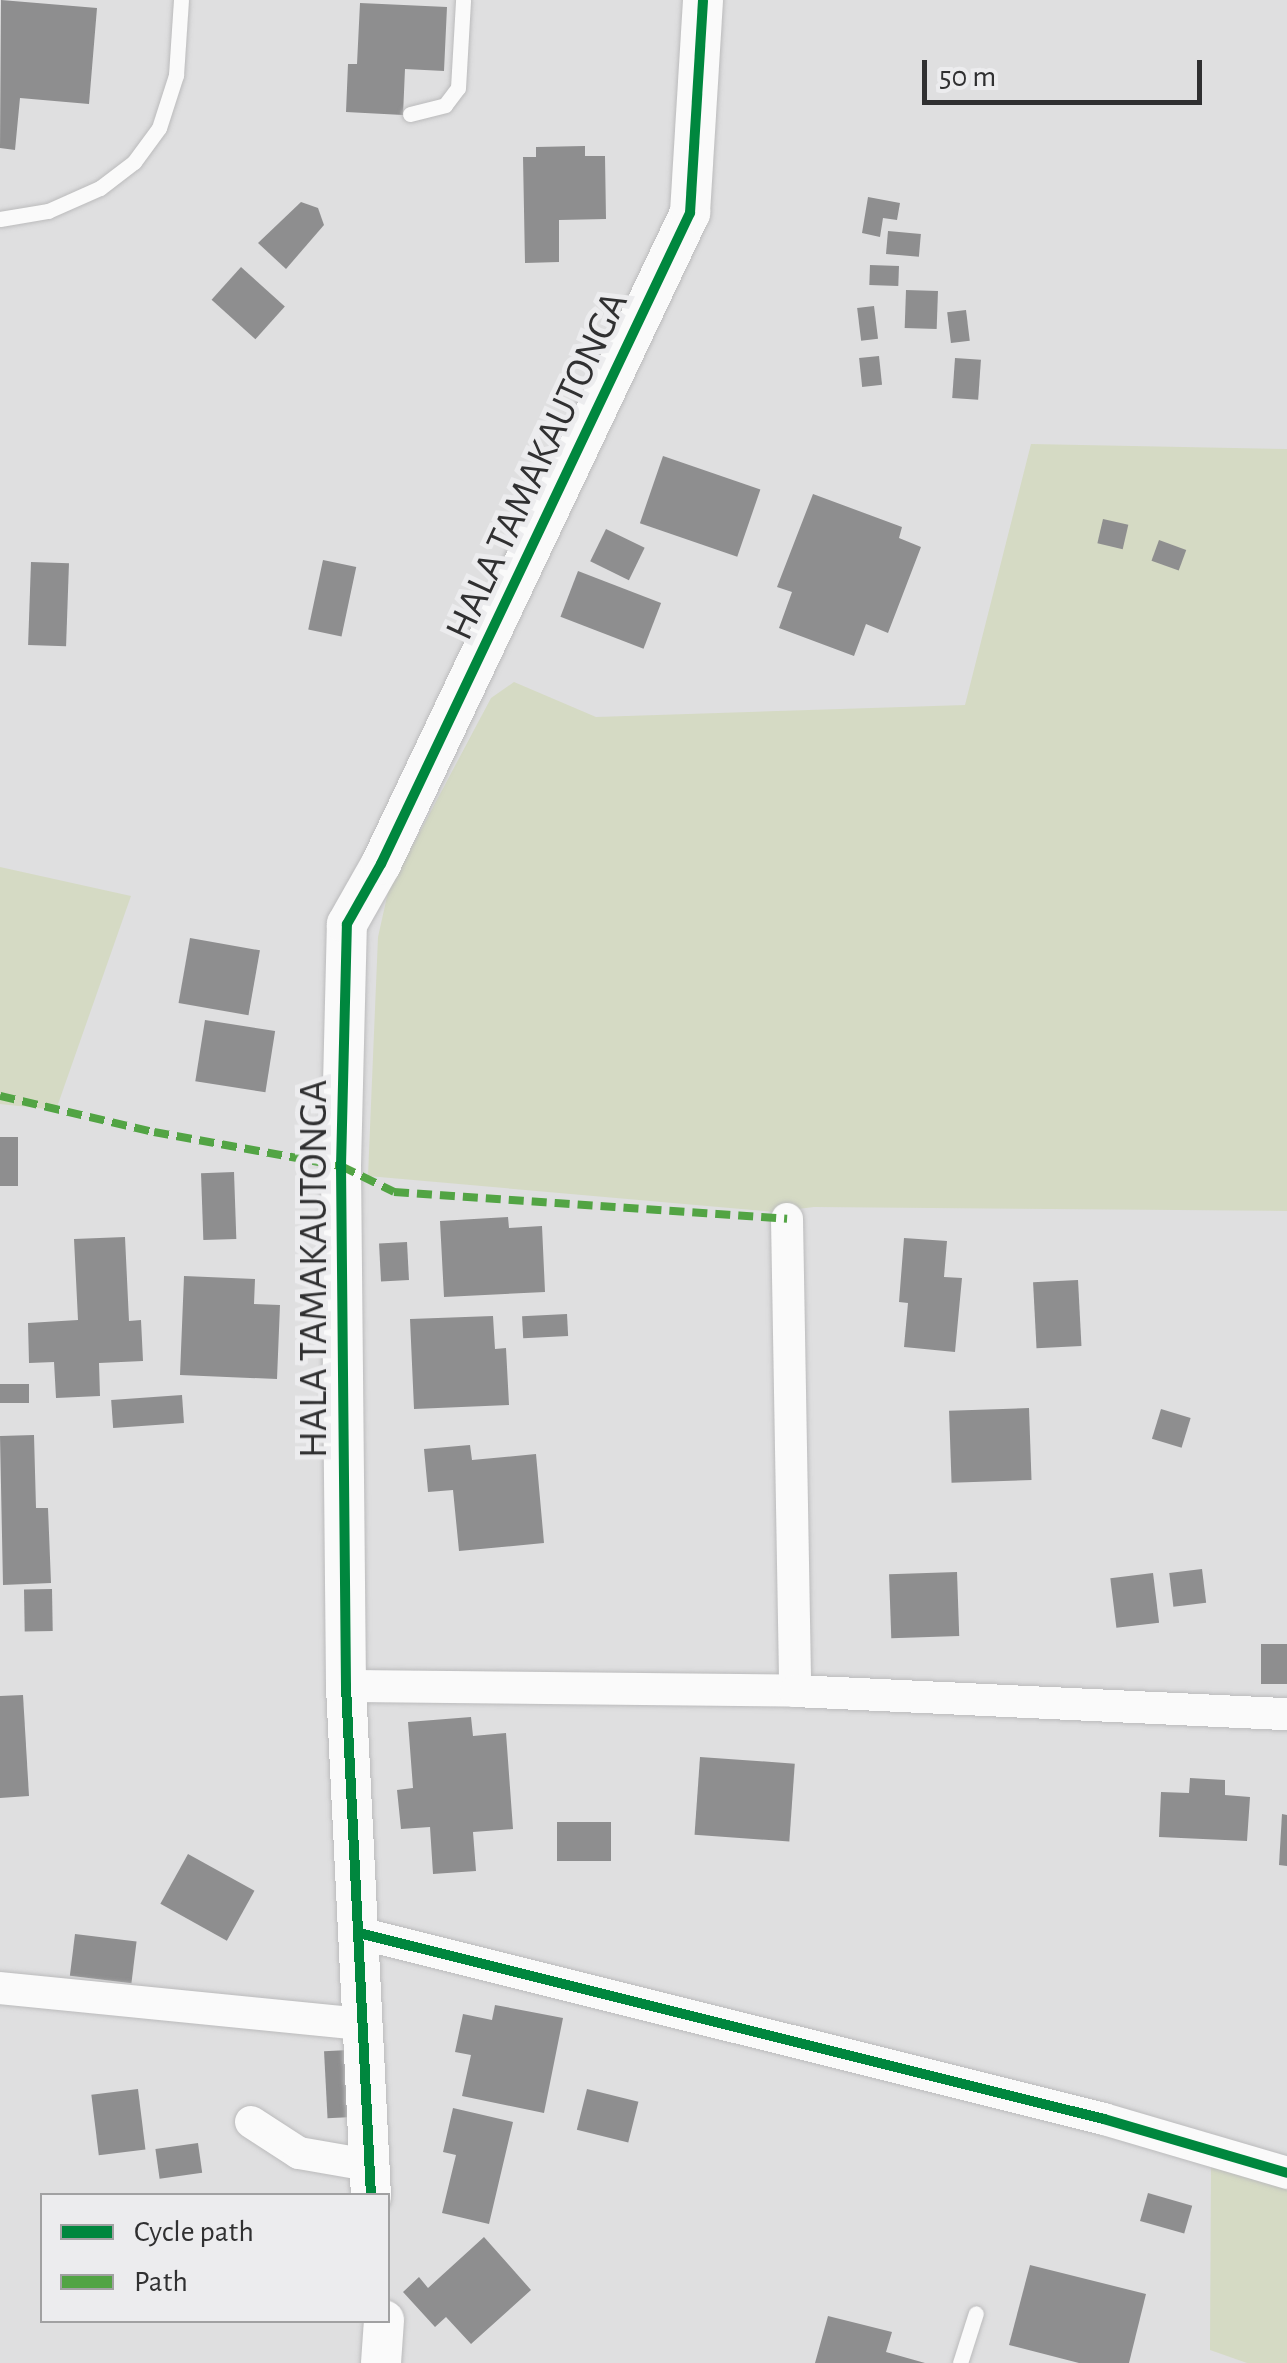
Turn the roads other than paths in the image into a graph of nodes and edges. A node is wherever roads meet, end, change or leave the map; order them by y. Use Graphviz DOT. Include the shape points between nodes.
graph roads {
  1 [pos="181,0"];
  2 [pos="464,0"];
  3 [pos="703,0"];
  4 [pos="410,114"];
  5 [pos="0,219"];
  6 [pos="787,1219"];
  7 [pos="346,1686"];
  8 [pos="795,1690"];
  9 [pos="1287,1714"];
  10 [pos="359,1934"];
  11 [pos="0,1988"];
  12 [pos="360,2024"];
  13 [pos="251,2122"];
  14 [pos="1287,2173"];
  15 [pos="370,2180"];
  16 [pos="976,2313"];
  17 [pos="960,2363"];
  1 -- 5 [label="lane" via="176,75 159,128 134,162 100,188 48,211"];
  2 -- 4 [label="lane" via="458,88 445,105"];
  3 -- 7 [label="street, HALA TAMAKAUTONGA" via="690,214 347,924 341,1166"];
  6 -- 8 [label="street"];
  7 -- 8 [label="street"];
  7 -- 10 [label="street, HALA TAMAKAUTONGA"];
  8 -- 9 [label="street"];
  10 -- 12 [label="street, HALA TAMAKAUTONGA"];
  10 -- 14 [label="street" via="1104,2119"];
  11 -- 12 [label="street"];
  12 -- 15 [label="street, HALA TAMAKAUTONGA"];
  13 -- 15 [label="street" via="299,2154"];
  16 -- 17 [label="lane"];
}
